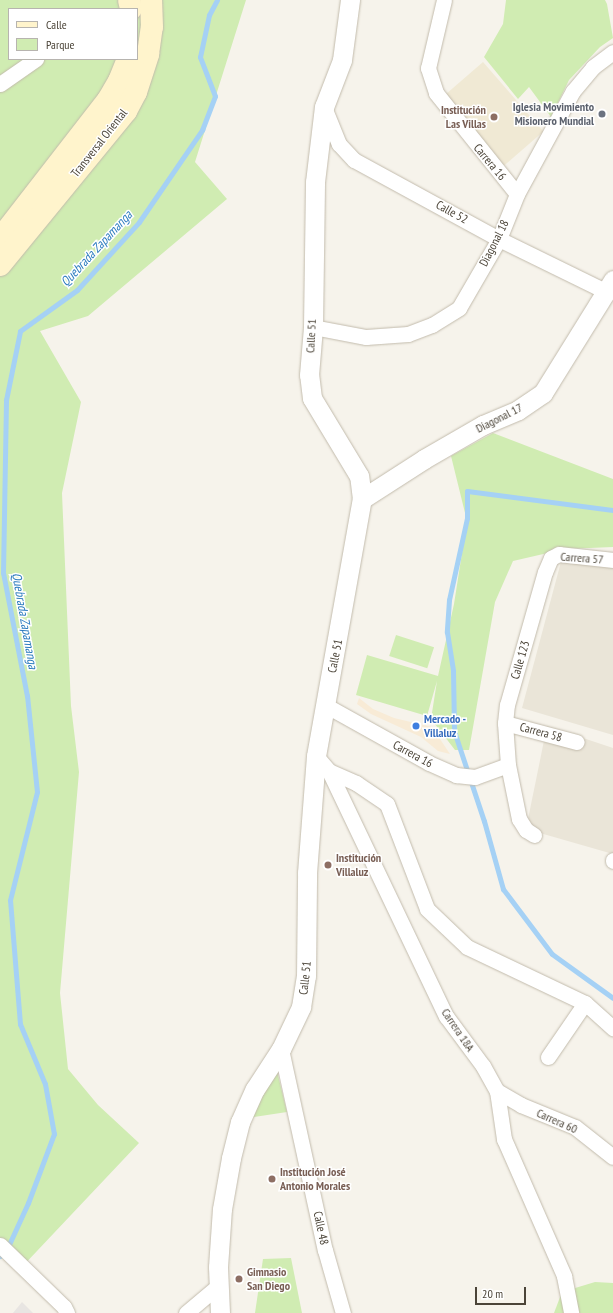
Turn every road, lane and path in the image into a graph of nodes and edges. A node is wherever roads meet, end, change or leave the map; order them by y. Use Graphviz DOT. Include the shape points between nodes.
graph roads {
  1 [pos="151,0"];
  2 [pos="350,0"];
  3 [pos="444,0"];
  4 [pos="613,52"];
  5 [pos="35,60"];
  6 [pos="128,60"];
  7 [pos="0,84"];
  8 [pos="324,107"];
  9 [pos="518,194"];
  10 [pos="0,239"];
  11 [pos="499,239"];
  12 [pos="0,265"];
  13 [pos="609,285"];
  14 [pos="313,328"];
  15 [pos="362,499"];
  16 [pos="551,558"];
  17 [pos="613,560"];
  18 [pos="325,705"];
  19 [pos="505,723"];
  20 [pos="577,742"];
  21 [pos="316,756"];
  22 [pos="508,765"];
  23 [pos="329,771"];
  24 [pos="534,835"];
  25 [pos="585,1003"];
  26 [pos="613,1028"];
  27 [pos="282,1049"];
  28 [pos="548,1057"];
  29 [pos="498,1091"];
  30 [pos="613,1158"];
  31 [pos="0,1245"];
  32 [pos="218,1286"];
  33 [pos="67,1313"];
  34 [pos="186,1313"];
  35 [pos="220,1313"];
  36 [pos="343,1313"];
  37 [pos="571,1313"];
  1 -- 12 [label="main road, Transversal Oriental" via="152,27 148,54 136,92 126,111"];
  2 -- 8 [label="street, Calle 51" via="342,60"];
  3 -- 9 [label="street, Carrera 16" via="428,68 436,93"];
  4 -- 9 [label="street, Diagonal 18" via="593,67 573,91"];
  5 -- 7 [label="street"];
  6 -- 10 [label="main road, Transversal Oriental" via="120,81 108,100"];
  8 -- 11 [label="street, Calle 52" via="339,144 354,160"];
  8 -- 14 [label="street, Calle 51" via="313,210"];
  9 -- 11 [label="street, Diagonal 18"];
  11 -- 13 [label="street, Calle 52"];
  11 -- 14 [label="street, Diagonal 18" via="459,308 432,325 408,334 366,337"];
  13 -- 15 [label="street, Diagonal 17" via="542,393 518,410 483,425 431,455"];
  14 -- 15 [label="street, Calle 51" via="309,375 312,398 359,476"];
  15 -- 18 [label="street, Calle 51"];
  16 -- 17 [label="street, Carrera 57" via="559,554"];
  16 -- 19 [label="street, Calle 123"];
  18 -- 21 [label="street, Calle 51"];
  18 -- 22 [label="street, Carrera 16" via="456,775 475,777"];
  19 -- 20 [label="street, Carrera 58"];
  19 -- 22 [label="street, Calle 123"];
  21 -- 23 [label="street, Carrera 18A"];
  21 -- 27 [label="street, Calle 51" via="307,873 306,976 301,1007"];
  22 -- 24 [label="street, Calle 123" via="519,819 526,830"];
  23 -- 25 [label="street" via="356,783 387,804 427,909 467,947"];
  23 -- 29 [label="street, Carrera 18A" via="446,1016"];
  25 -- 26 [label="street"];
  25 -- 28 [label="street"];
  27 -- 32 [label="street, Calle 51" via="255,1089 240,1122 222,1208"];
  27 -- 36 [label="street, Calle 48" via="325,1250"];
  29 -- 30 [label="street, Carrera 60" via="520,1105 575,1127"];
  29 -- 37 [label="street, Carrera 18A" via="504,1139 564,1276"];
  31 -- 33 [label="street"];
  32 -- 34 [label="street"];
  32 -- 35 [label="street, Calle 51"];
}
